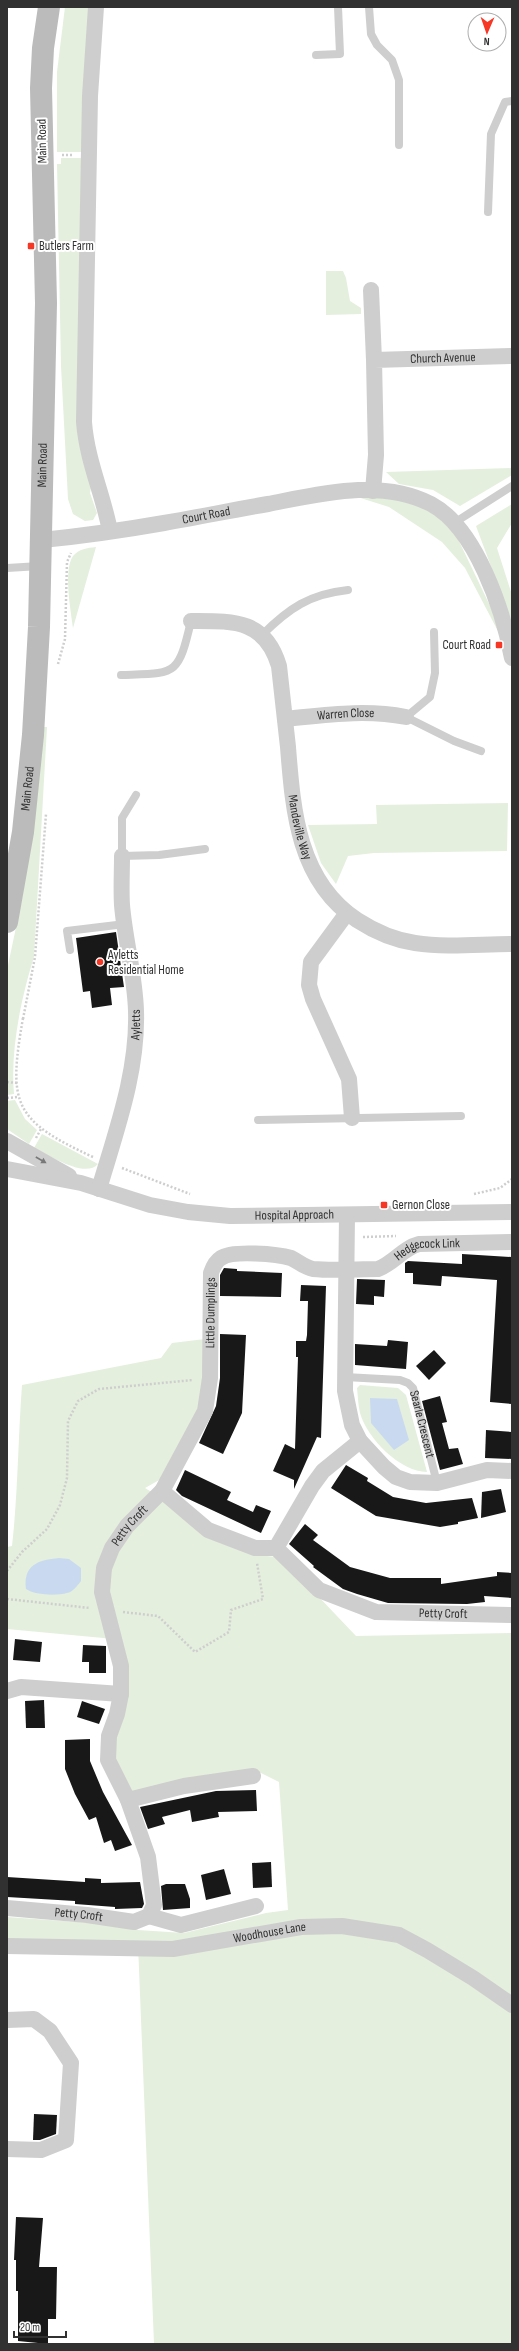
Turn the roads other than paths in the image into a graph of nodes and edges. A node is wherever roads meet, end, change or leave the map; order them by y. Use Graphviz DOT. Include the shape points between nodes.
graph roads {
  1 [pos="49,7"];
  2 [pos="96,7"];
  3 [pos="338,7"];
  4 [pos="369,7"];
  5 [pos="316,55"];
  6 [pos="512,102"];
  7 [pos="399,145"];
  8 [pos="488,212"];
  9 [pos="370,290"];
  10 [pos="512,356"];
  11 [pos="374,360"];
  12 [pos="512,486"];
  13 [pos="373,491"];
  14 [pos="454,523"];
  15 [pos="110,531"];
  16 [pos="42,540"];
  17 [pos="41,566"];
  18 [pos="7,568"];
  19 [pos="348,590"];
  20 [pos="191,621"];
  21 [pos="434,632"];
  22 [pos="262,635"];
  23 [pos="512,658"];
  24 [pos="121,675"];
  25 [pos="406,717"];
  26 [pos="285,719"];
  27 [pos="481,751"];
  28 [pos="136,795"];
  29 [pos="205,849"];
  30 [pos="122,856"];
  31 [pos="347,913"];
  32 [pos="7,922"];
  33 [pos="125,924"];
  34 [pos="512,944"];
  35 [pos="70,950"];
  36 [pos="461,1116"];
  37 [pos="352,1118"];
  38 [pos="258,1120"];
  39 [pos="7,1141"];
  40 [pos="7,1169"];
  41 [pos="81,1183"];
  42 [pos="99,1189"];
  43 [pos="512,1212"];
  44 [pos="347,1215"];
  45 [pos="512,1242"];
  46 [pos="348,1269"];
  47 [pos="344,1377"];
  48 [pos="360,1441"];
  49 [pos="512,1471"];
  50 [pos="437,1483"];
  51 [pos="162,1491"];
  52 [pos="276,1548"];
  53 [pos="512,1615"];
  54 [pos="7,1691"];
  55 [pos="121,1694"];
  56 [pos="253,1776"];
  57 [pos="128,1800"];
  58 [pos="256,1906"];
  59 [pos="7,1908"];
  60 [pos="148,1916"];
  61 [pos="7,1946"];
  62 [pos="512,2006"];
  63 [pos="7,2020"];
  64 [pos="7,2149"];
  1 -- 16 [label="main road, Main Road" via="43,48 42,161 46,303"];
  2 -- 15 [label="street" via="88,155 84,422 88,455 105,505"];
  3 -- 5 [label="lane" via="340,54"];
  4 -- 7 [label="lane" via="371,34 377,45 392,60 399,80"];
  6 -- 8 [label="lane" via="505,102 490,134"];
  9 -- 11 [label="street"];
  10 -- 11 [label="street, Church Avenue"];
  11 -- 13 [label="street" via="376,448"];
  12 -- 14 [label="lane"];
  13 -- 14 [label="street, Court Road" via="419,498 437,508"];
  13 -- 15 [label="street, Court Road" via="324,493 163,524"];
  14 -- 23 [label="street, Court Road" via="468,542 489,582"];
  15 -- 16 [label="street, Court Road"];
  16 -- 17 [label="main road, Main Road"];
  17 -- 18 [label="lane"];
  17 -- 32 [label="main road, Main Road" via="33,735 23,832"];
  19 -- 22 [label="lane" via="325,592 300,603"];
  20 -- 22 [label="street, Mandeville Way" via="227,621 247,626"];
  20 -- 24 [label="lane" via="184,650 176,666 164,673"];
  21 -- 25 [label="lane" via="435,673 430,697"];
  22 -- 26 [label="street, Mandeville Way" via="274,648"];
  25 -- 26 [label="street, Warren Close" via="357,712"];
  25 -- 27 [label="lane" via="454,741"];
  26 -- 31 [label="street, Mandeville Way" via="292,802 302,846 310,867 323,888"];
  28 -- 30 [label="lane" via="122,818"];
  29 -- 30 [label="lane" via="159,855"];
  30 -- 33 [label="street, Ayletts"];
  31 -- 34 [label="street, Mandeville Way" via="386,935 415,943"];
  31 -- 37 [label="street" via="311,962 308,985 349,1079"];
  33 -- 35 [label="lane" via="67,931"];
  33 -- 42 [label="street, Ayletts" via="135,991 135,1048 125,1098"];
  36 -- 37 [label="lane"];
  37 -- 38 [label="lane"];
  39 -- 41 [label="street, Hospital Approach, one-way"];
  40 -- 41 [label="street, Hospital Approach"];
  41 -- 42 [label="street, Hospital Approach"];
  42 -- 44 [label="street, Hospital Approach" via="150,1205 223,1215"];
  43 -- 44 [label="street, Hospital Approach"];
  44 -- 46 [label="street"];
  45 -- 46 [label="street, Hedgecock Link" via="419,1244 408,1247 387,1265 378,1269"];
  46 -- 47 [label="street"];
  46 -- 51 [label="street, Little Dumplings" via="304,1267 293,1259 282,1256 233,1254 221,1257 215,1264 211,1273 210,1378 205,1411"];
  47 -- 48 [label="street" via="346,1404"];
  47 -- 50 [label="lane, Searle Crescent" via="400,1380 413,1388"];
  48 -- 50 [label="street" via="370,1454 396,1477 410,1482"];
  48 -- 52 [label="street" via="323,1471"];
  49 -- 50 [label="street" via="487,1470"];
  51 -- 52 [label="street" via="208,1530 255,1548"];
  51 -- 55 [label="street, Petty Croft" via="127,1526 112,1548 104,1576 102,1592 121,1666"];
  52 -- 53 [label="street, Petty Croft" via="319,1590 376,1612"];
  54 -- 55 [label="street" via="20,1687"];
  55 -- 57 [label="street, Petty Croft" via="109,1736 108,1760"];
  56 -- 57 [label="street" via="184,1786"];
  57 -- 60 [label="street, Petty Croft" via="148,1857 154,1904"];
  58 -- 60 [label="street" via="181,1925"];
  59 -- 60 [label="street, Petty Croft" via="134,1922"];
  61 -- 62 [label="street, Woodhouse Lane" via="173,1949 301,1927 349,1927 399,1935 467,1974"];
  63 -- 64 [label="street" via="34,2019 50,2031 71,2064 66,2140 41,2150"];
}
